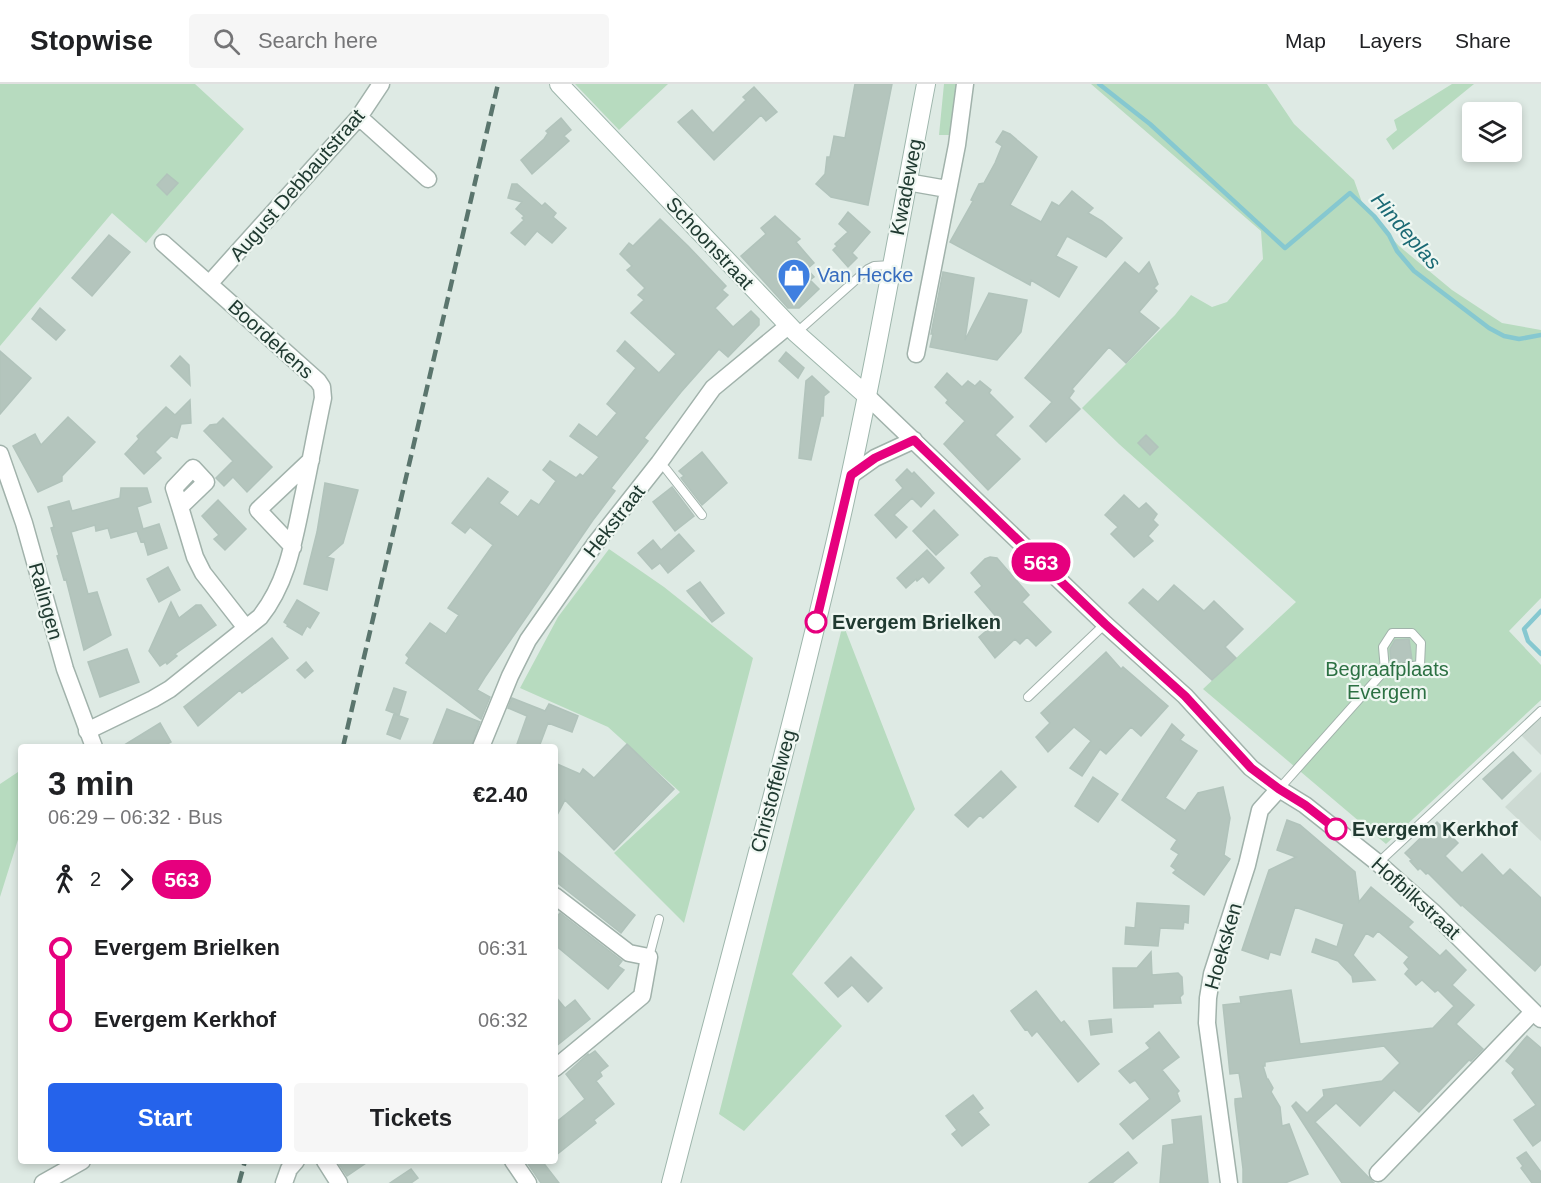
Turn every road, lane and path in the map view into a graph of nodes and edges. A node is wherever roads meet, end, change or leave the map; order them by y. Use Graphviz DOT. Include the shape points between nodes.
graph roads {
  1 [pos="381,84"];
  2 [pos="559,84"];
  3 [pos="926,84"];
  4 [pos="965,84"];
  5 [pos="359,117"];
  6 [pos="428,179"];
  7 [pos="907,182"];
  8 [pos="947,189"];
  9 [pos="164,243"];
  10 [pos="892,265"];
  11 [pos="209,284"];
  12 [pos="792,330"];
  13 [pos="916,354"];
  14 [pos="867,396"];
  15 [pos="914,440"];
  16 [pos="0,454"];
  17 [pos="310,460"];
  18 [pos="659,464"];
  19 [pos="851,475"];
  20 [pos="180,507"];
  21 [pos="702,515"];
  22 [pos="293,547"];
  23 [pos="1105,624"];
  24 [pos="246,628"];
  25 [pos="1386,670"];
  26 [pos="1028,697"];
  27 [pos="1541,711"];
  28 [pos="87,731"];
  29 [pos="93,744"];
  30 [pos="482,744"];
  31 [pos="1279,789"];
  32 [pos="1378,862"];
  33 [pos="558,898"];
  34 [pos="659,919"];
  35 [pos="649,957"];
  36 [pos="1537,1016"];
  37 [pos="558,1066"];
  38 [pos="77,1164"];
  39 [pos="294,1164"];
  40 [pos="327,1164"];
  41 [pos="515,1164"];
  42 [pos="1378,1173"];
  43 [pos="43,1183"];
  44 [pos="284,1183"];
  45 [pos="339,1183"];
  46 [pos="528,1183"];
  47 [pos="671,1183"];
  48 [pos="1229,1183"];
  1 -- 5 [label="street, August Debbautstraat"];
  2 -- 12 [label="main road, Schoonstraat"];
  3 -- 7 [label="main road, Kwadeweg"];
  4 -- 8 [label="street, Kwadeweg"];
  5 -- 6 [label="street"];
  5 -- 11 [label="street, August Debbautstraat"];
  7 -- 8 [label="street"];
  7 -- 10 [label="main road, Kwadeweg"];
  8 -- 13 [label="street, Kwadeweg"];
  9 -- 11 [label="street, Boordekens"];
  10 -- 12 [label="lane" via="868,269"];
  10 -- 14 [label="main road, Kwadeweg"];
  11 -- 17 [label="street, Boordekens" via="322,387"];
  12 -- 14 [label="main road, Schoonstraat"];
  12 -- 18 [label="street, Hekstraat" via="713,388"];
  14 -- 15 [label="street, Hofbilkstraat"];
  14 -- 19 [label="main road, Christoffelweg"];
  15 -- 19 [label="street" via="875,458"];
  15 -- 23 [label="street, Hofbilkstraat"];
  16 -- 28 [label="street, Ralingen"];
  17 -- 22 [label="street, Boordekens"];
  17 -- 22 [label="street" via="258,510"];
  18 -- 21 [label="lane"];
  18 -- 30 [label="street, Hekstraat" via="595,544 528,640"];
  19 -- 47 [label="main road, Christoffelweg"];
  20 -- 24 [label="street" via="203,573"];
  22 -- 24 [label="street, Boordekens" via="284,577 268,607"];
  23 -- 26 [label="lane"];
  23 -- 31 [label="street, Hofbilkstraat" via="1185,696 1251,768"];
  24 -- 28 [label="street, Boordekens" via="170,689"];
  25 -- 25 [label="lane" via="1383,647 1392,633 1412,633 1421,643 1420,665"];
  25 -- 31 [label="lane"];
  27 -- 32 [label="lane"];
  28 -- 29 [label="street, Ralingen"];
  31 -- 32 [label="street, Hofbilkstraat"];
  31 -- 48 [label="street, Hoeksken" via="1260,810 1208,998 1207,1023"];
  32 -- 36 [label="street, Hofbilkstraat"];
  33 -- 35 [label="street" via="629,953"];
  34 -- 35 [label="lane"];
  35 -- 37 [label="street" via="642,996"];
  36 -- 42 [label="street"];
  38 -- 43 [label="street"];
  39 -- 44 [label="street"];
  40 -- 45 [label="street"];
  41 -- 46 [label="street"];
}
